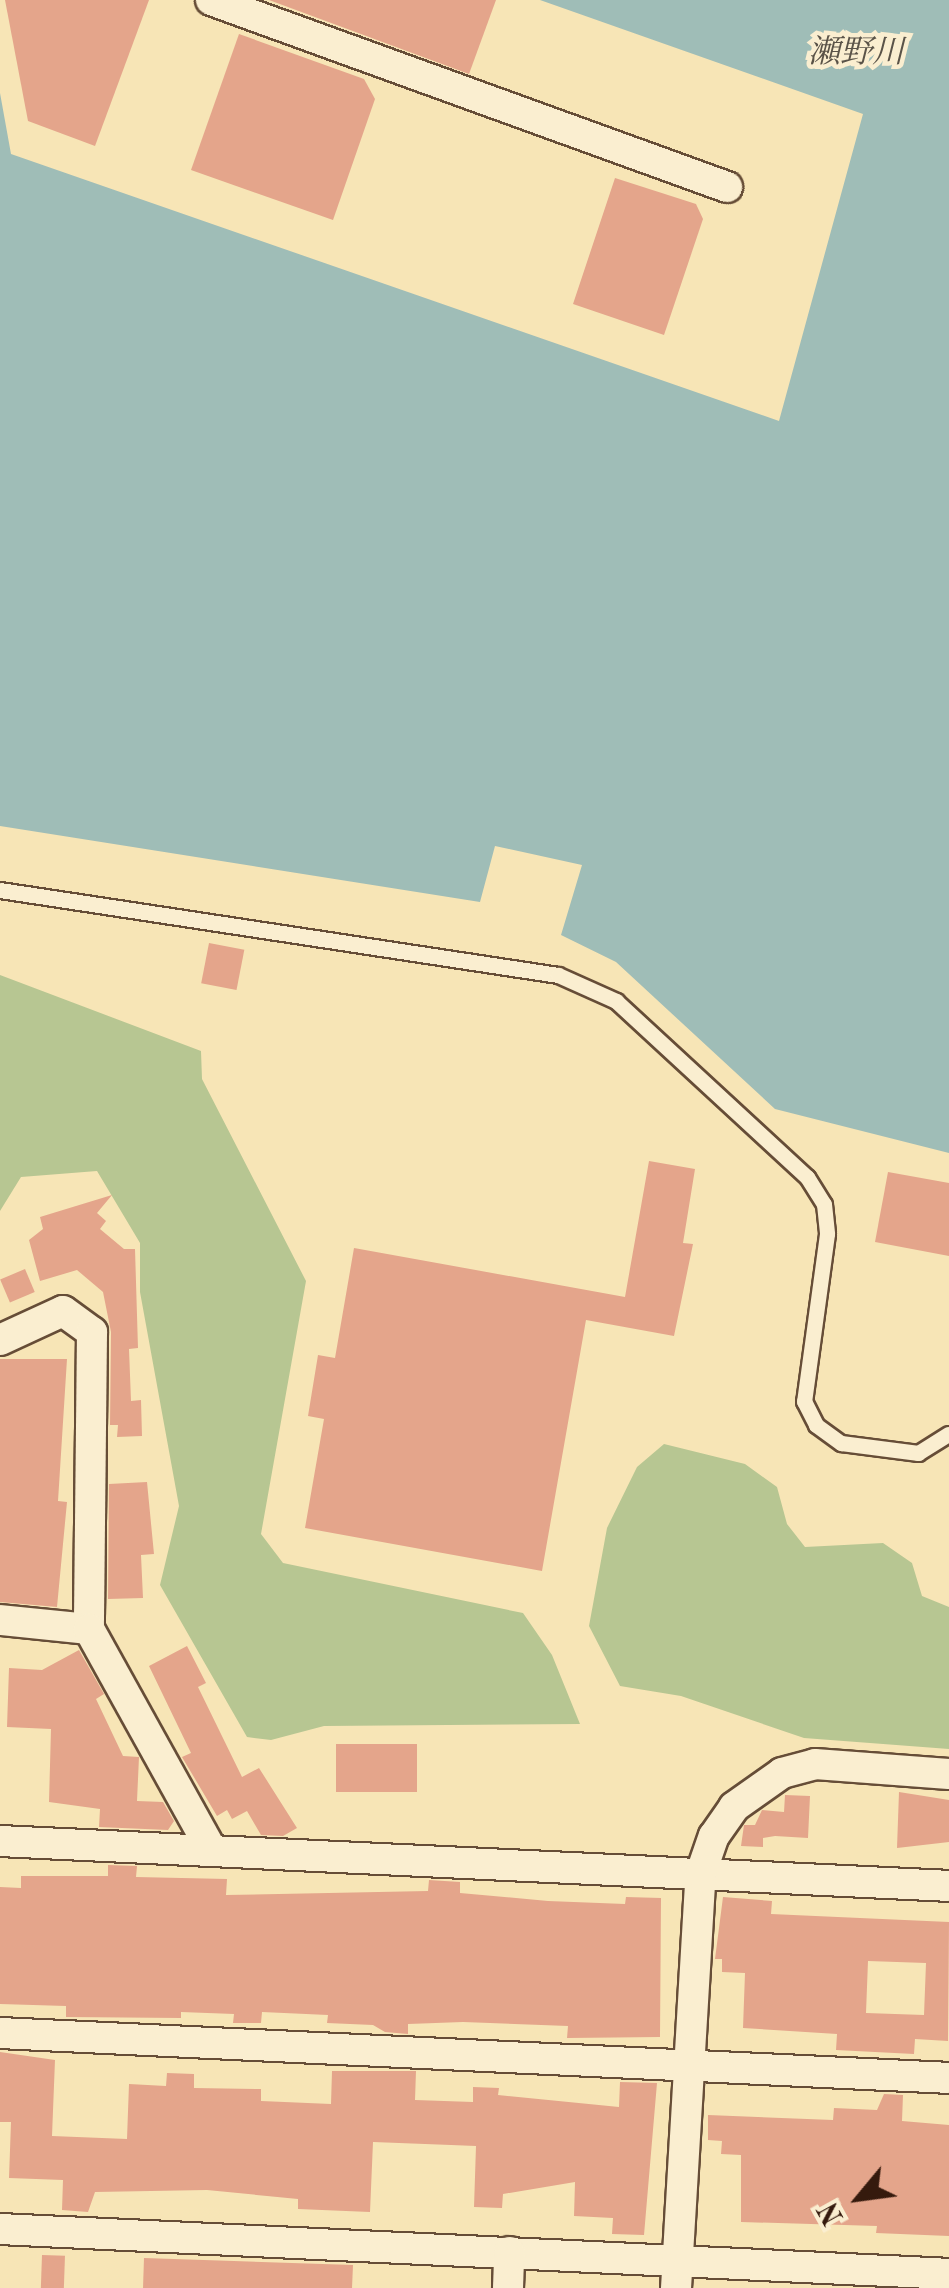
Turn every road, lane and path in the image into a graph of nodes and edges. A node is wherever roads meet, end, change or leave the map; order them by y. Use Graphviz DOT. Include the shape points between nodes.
graph roads {
  1 [pos="211,0"];
  2 [pos="727,187"];
  3 [pos="0,890"];
  4 [pos="0,1340"];
  5 [pos="949,1434"];
  6 [pos="0,1620"];
  7 [pos="89,1629"];
  8 [pos="949,1774"];
  9 [pos="0,1841"];
  10 [pos="211,1849"];
  11 [pos="702,1873"];
  12 [pos="949,1886"];
  13 [pos="0,2033"];
  14 [pos="686,2066"];
  15 [pos="949,2078"];
  16 [pos="0,2229"];
  17 [pos="509,2252"];
  18 [pos="677,2274"];
  19 [pos="949,2274"];
  20 [pos="508,2288"];
  1 -- 2 [label="street"];
  3 -- 5 [label="lane" via="558,975 616,1001 807,1176 824,1204 828,1234 804,1401 816,1425 841,1442 918,1453"];
  4 -- 7 [label="street" via="64,1311 92,1332"];
  6 -- 7 [label="street"];
  7 -- 10 [label="street"];
  8 -- 11 [label="street" via="815,1764 782,1773 734,1807 714,1836"];
  9 -- 10 [label="street"];
  10 -- 11 [label="street"];
  11 -- 12 [label="street"];
  11 -- 14 [label="street"];
  13 -- 14 [label="street"];
  14 -- 15 [label="street"];
  14 -- 18 [label="street"];
  16 -- 17 [label="street"];
  17 -- 18 [label="street"];
  17 -- 20 [label="street"];
  18 -- 19 [label="street"];
}
